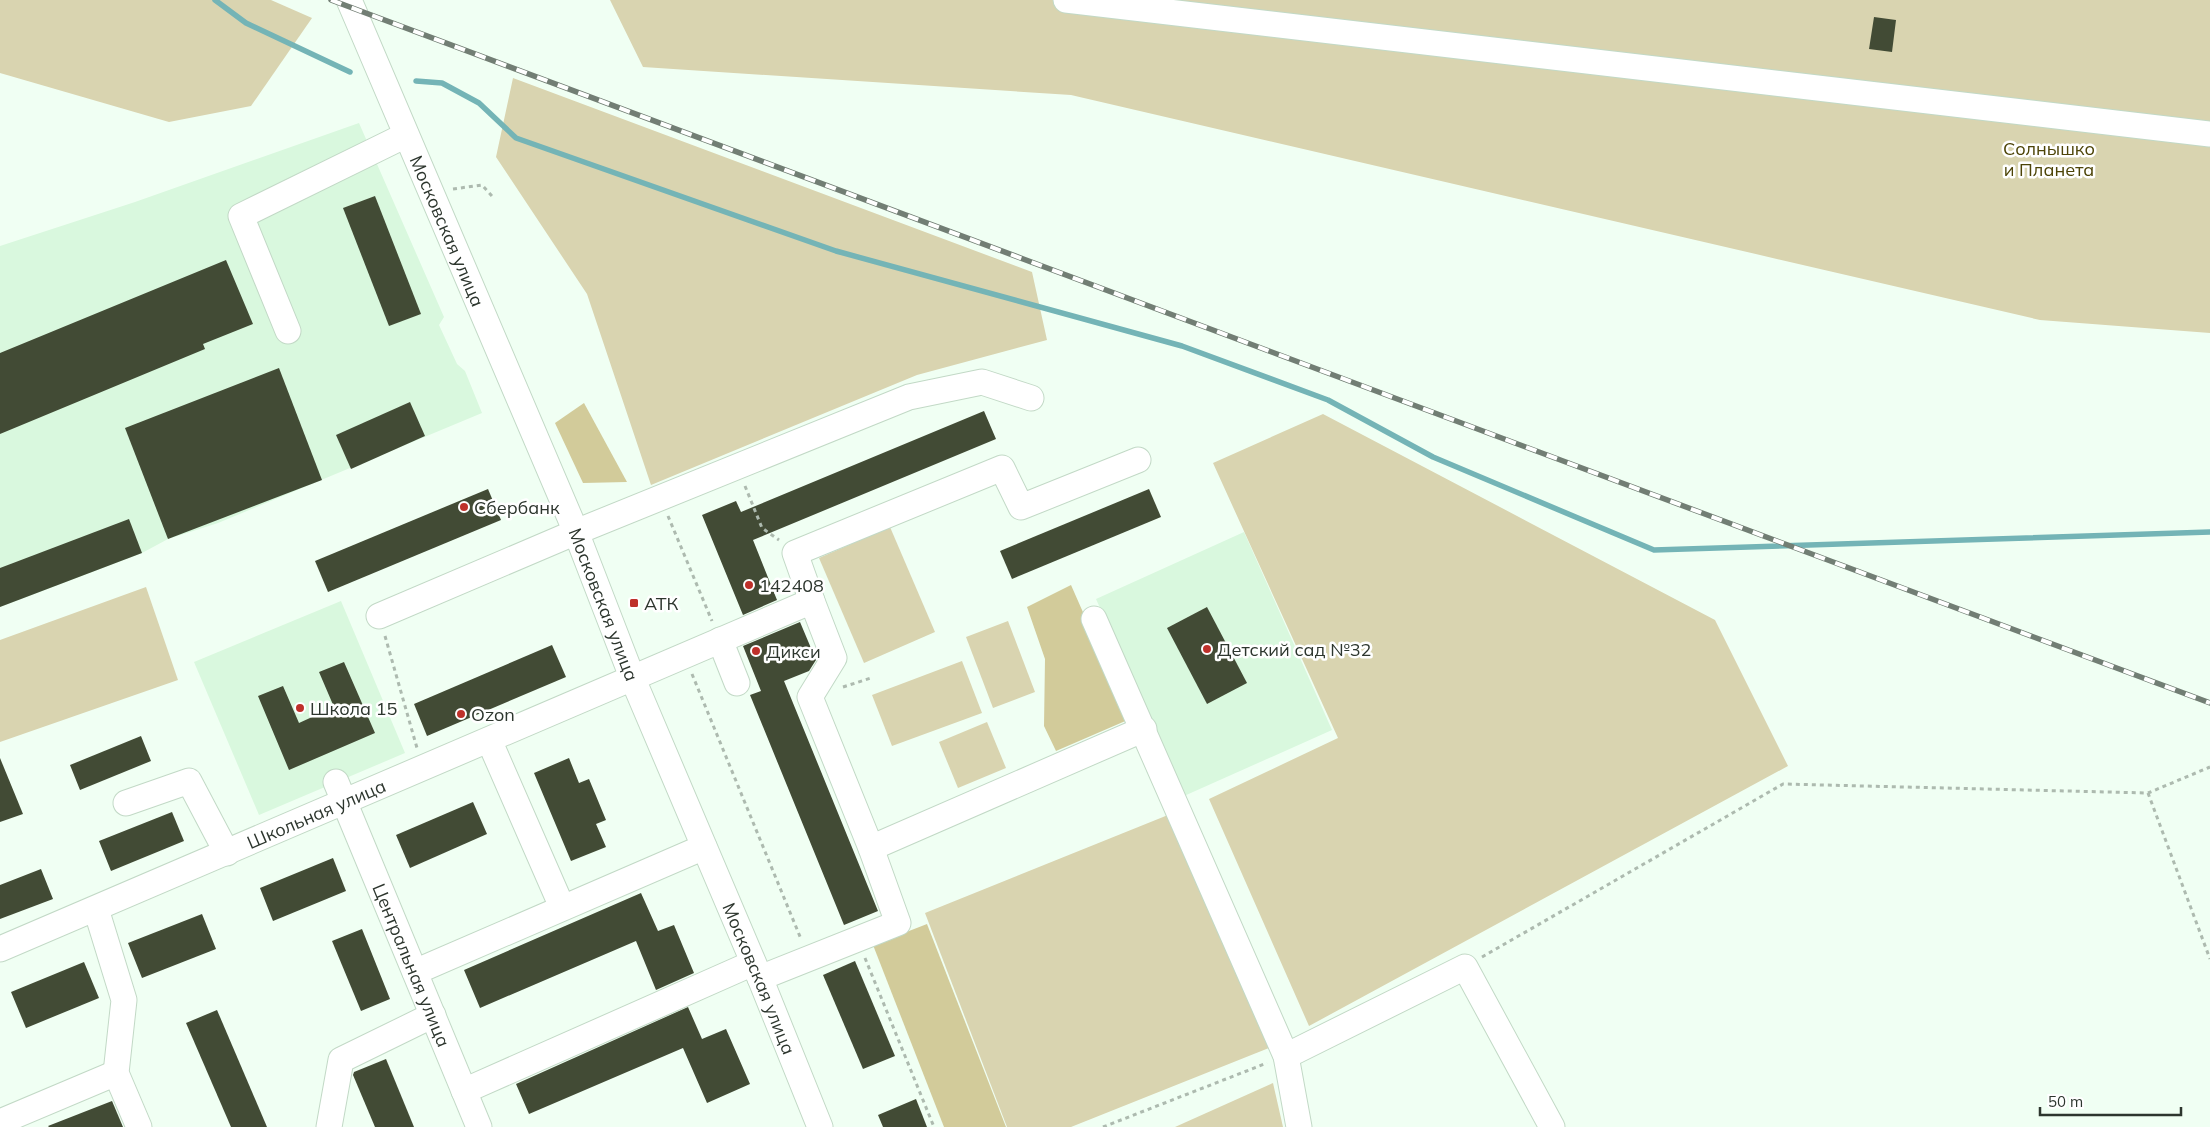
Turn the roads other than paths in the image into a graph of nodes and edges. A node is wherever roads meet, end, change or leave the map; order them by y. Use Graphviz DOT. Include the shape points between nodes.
graph roads {
  1 [pos="349,0"];
  2 [pos="1066,0"];
  3 [pos="2210,134"];
  4 [pos="406,135"];
  5 [pos="288,331"];
  6 [pos="1031,398"];
  7 [pos="1138,460"];
  8 [pos="576,532"];
  9 [pos="812,602"];
  10 [pos="379,616"];
  11 [pos="1094,619"];
  12 [pos="720,640"];
  13 [pos="632,677"];
  14 [pos="737,683"];
  15 [pos="1144,729"];
  16 [pos="489,740"];
  17 [pos="341,792"];
  18 [pos="126,803"];
  19 [pos="704,847"];
  20 [pos="871,848"];
  21 [pos="227,853"];
  22 [pos="562,907"];
  23 [pos="96,908"];
  24 [pos="0,950"];
  25 [pos="756,971"];
  26 [pos="415,972"];
  27 [pos="433,1015"];
  28 [pos="1286,1056"];
  29 [pos="116,1073"];
  30 [pos="464,1091"];
  31 [pos="0,1122"];
  32 [pos="139,1127"];
  33 [pos="329,1127"];
  34 [pos="480,1127"];
  35 [pos="820,1127"];
  36 [pos="1299,1127"];
  37 [pos="1552,1127"];
  1 -- 4 [label="street, Московская улица"];
  2 -- 3 [label="street"];
  4 -- 5 [label="street" via="241,216"];
  4 -- 8 [label="street, Московская улица"];
  6 -- 8 [label="street" via="982,382 909,397"];
  7 -- 9 [label="street" via="1021,507 1002,468 795,552"];
  8 -- 10 [label="street"];
  8 -- 13 [label="street, Московская улица"];
  9 -- 12 [label="street, Школьная улица"];
  9 -- 20 [label="street" via="834,658 810,697"];
  11 -- 15 [label="street"];
  12 -- 13 [label="street, Школьная улица"];
  12 -- 14 [label="street"];
  13 -- 16 [label="street, Школьная улица"];
  13 -- 19 [label="street, Московская улица"];
  15 -- 20 [label="street"];
  15 -- 28 [label="street"];
  16 -- 17 [label="street, Школьная улица" via="423,768"];
  16 -- 22 [label="street"];
  17 -- 21 [label="street, Школьная улица"];
  17 -- 26 [label="street, Центральная улица"];
  18 -- 21 [label="street" via="189,781"];
  19 -- 22 [label="street"];
  19 -- 25 [label="street, Московская улица"];
  20 -- 25 [label="street" via="898,923 809,958"];
  21 -- 23 [label="street, Школьная улица"];
  22 -- 26 [label="street"];
  23 -- 24 [label="street, Школьная улица"];
  23 -- 29 [label="street" via="124,1000"];
  25 -- 30 [label="street"];
  25 -- 35 [label="street, Московская улица"];
  26 -- 27 [label="street, Центральная улица"];
  27 -- 30 [label="street, Центральная улица"];
  27 -- 33 [label="street" via="341,1060"];
  28 -- 36 [label="street"];
  28 -- 37 [label="street" via="1465,967"];
  29 -- 31 [label="street"];
  29 -- 32 [label="street"];
  30 -- 34 [label="street, Центральная улица"];
}
